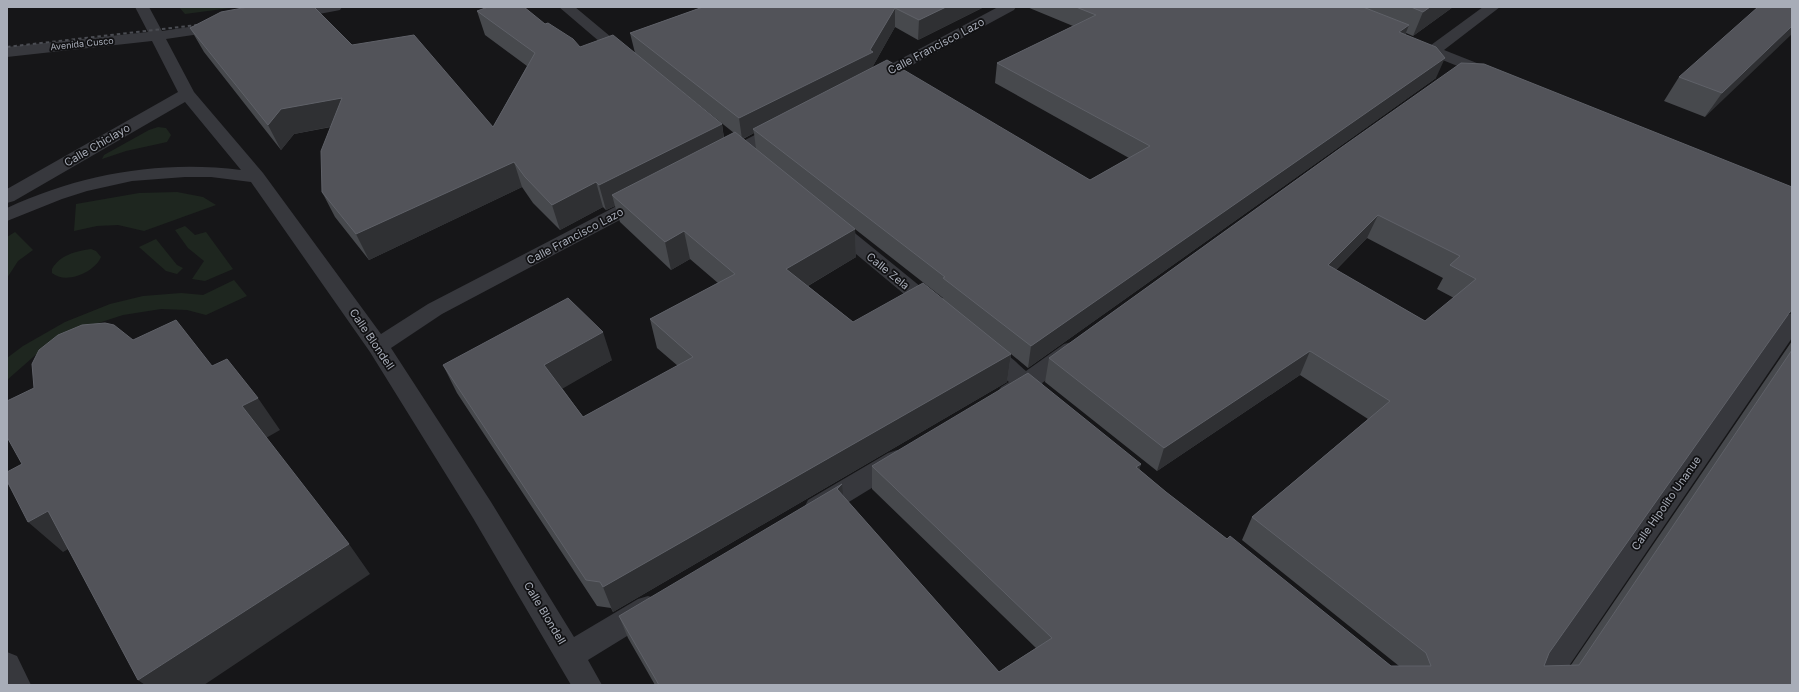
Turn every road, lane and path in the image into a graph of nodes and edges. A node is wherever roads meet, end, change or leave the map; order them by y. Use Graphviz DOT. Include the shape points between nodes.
graph roads {
  1 [pos="142,7"];
  2 [pos="335,7"];
  3 [pos="566,7"];
  4 [pos="1009,7"];
  5 [pos="1493,7"];
  6 [pos="273,18"];
  7 [pos="233,20"];
  8 [pos="155,32"];
  9 [pos="1404,39"];
  10 [pos="7,43"];
  11 [pos="1432,51"];
  12 [pos="7,52"];
  13 [pos="1468,65"];
  14 [pos="642,70"];
  15 [pos="1448,79"];
  16 [pos="1504,80"];
  17 [pos="859,87"];
  18 [pos="187,94"];
  19 [pos="798,120"];
  20 [pos="711,164"];
  21 [pos="257,177"];
  22 [pos="655,194"];
  23 [pos="7,196"];
  24 [pos="819,214"];
  25 [pos="7,215"];
  26 [pos="947,319"];
  27 [pos="1792,321"];
  28 [pos="1090,337"];
  29 [pos="971,339"];
  30 [pos="378,346"];
  31 [pos="1026,384"];
  32 [pos="995,401"];
  33 [pos="1056,408"];
  34 [pos="913,450"];
  35 [pos="796,520"];
  36 [pos="666,598"];
  37 [pos="570,655"];
  38 [pos="7,666"];
  39 [pos="16,685"];
  40 [pos="587,685"];
  41 [pos="1539,685"];
  1 -- 8 [label="street, Calle Blondell"];
  2 -- 6 [label="street"];
  3 -- 14 [label="street"];
  4 -- 17 [label="street, Calle Francisco Lazo"];
  5 -- 11 [label="street"];
  7 -- 8 [label="street"];
  8 -- 10 [label="street, Avenida Cusco"];
  8 -- 12 [label="street, Avenida Cusco"];
  8 -- 18 [label="street, Calle Blondell"];
  9 -- 11 [label="street"];
  11 -- 13 [label="street"];
  13 -- 15 [label="street"];
  13 -- 16 [label="street"];
  18 -- 21 [label="street, Calle Blondell"];
  18 -- 23 [label="street, Calle Chiclayo"];
  19 -- 20 [label="street"];
  21 -- 25 [label="street" via="211,172 172,172 96,182 64,191"];
  21 -- 30 [label="street, Calle Blondell"];
  22 -- 30 [label="street, Calle Francisco Lazo" via="435,309"];
  24 -- 26 [label="street, Calle Zela"];
  27 -- 41 [label="street, Calle Hipolito Unanue"];
  28 -- 31 [label="street"];
  29 -- 31 [label="street"];
  30 -- 37 [label="street, Calle Blondell"];
  31 -- 32 [label="street"];
  31 -- 33 [label="street"];
  34 -- 35 [label="street"];
  36 -- 37 [label="street"];
  37 -- 40 [label="street, Calle Blondell"];
  38 -- 39 [label="street"];
}
